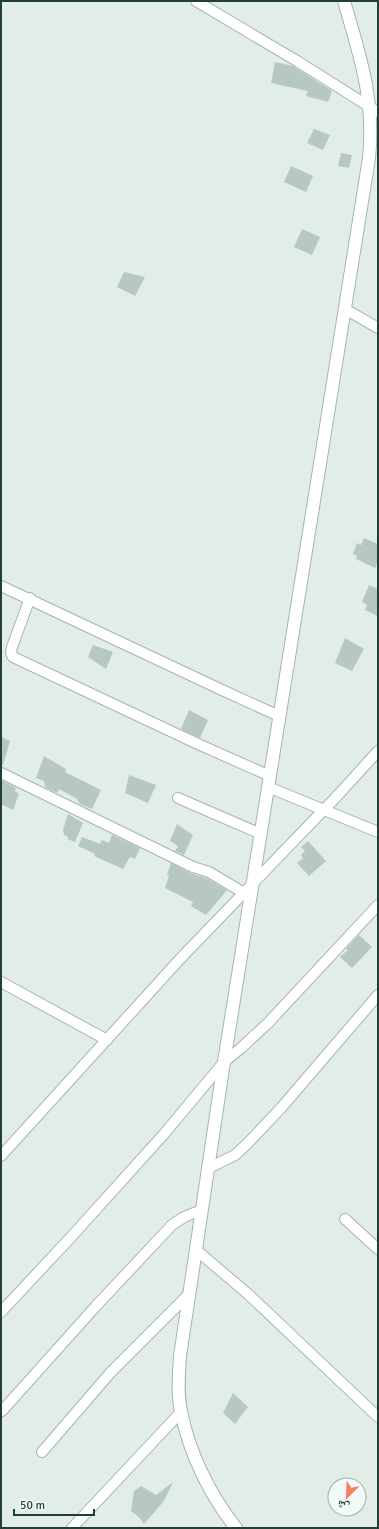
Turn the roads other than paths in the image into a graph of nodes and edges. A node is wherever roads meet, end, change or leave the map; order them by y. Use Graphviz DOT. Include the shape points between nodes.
graph roads {
  1 [pos="196,1"];
  2 [pos="344,1"];
  3 [pos="374,109"];
  4 [pos="345,309"];
  5 [pos="378,328"];
  6 [pos="1,586"];
  7 [pos="30,598"];
  8 [pos="280,716"];
  9 [pos="378,751"];
  10 [pos="1,773"];
  11 [pos="269,781"];
  12 [pos="178,798"];
  13 [pos="324,810"];
  14 [pos="378,832"];
  15 [pos="261,834"];
  16 [pos="248,888"];
  17 [pos="378,905"];
  18 [pos="1,982"];
  19 [pos="378,995"];
  20 [pos="107,1040"];
  21 [pos="224,1062"];
  22 [pos="2,1153"];
  23 [pos="208,1169"];
  24 [pos="201,1210"];
  25 [pos="345,1219"];
  26 [pos="195,1249"];
  27 [pos="378,1249"];
  28 [pos="189,1294"];
  29 [pos="1,1312"];
  30 [pos="2,1411"];
  31 [pos="181,1412"];
  32 [pos="378,1416"];
  33 [pos="42,1452"];
  34 [pos="72,1528"];
  35 [pos="236,1528"];
  1 -- 3 [label="street"];
  2 -- 3 [label="street"];
  3 -- 4 [label="street" via="369,158"];
  4 -- 5 [label="street"];
  4 -- 8 [label="street"];
  6 -- 7 [label="street"];
  7 -- 8 [label="street"];
  7 -- 11 [label="street" via="12,647 13,657"];
  8 -- 11 [label="street"];
  9 -- 13 [label="street"];
  10 -- 16 [label="street" via="193,867"];
  11 -- 13 [label="street"];
  11 -- 15 [label="street"];
  12 -- 15 [label="street"];
  13 -- 14 [label="street"];
  13 -- 16 [label="street"];
  15 -- 16 [label="street"];
  16 -- 20 [label="street"];
  16 -- 21 [label="street"];
  17 -- 21 [label="street" via="268,1023"];
  18 -- 20 [label="street"];
  19 -- 23 [label="street" via="281,1108 246,1144 235,1155"];
  20 -- 22 [label="street"];
  21 -- 23 [label="street"];
  21 -- 29 [label="street" via="164,1134"];
  23 -- 24 [label="street"];
  24 -- 26 [label="street"];
  24 -- 30 [label="street" via="172,1225 100,1300"];
  25 -- 27 [label="street"];
  26 -- 28 [label="street"];
  26 -- 32 [label="street" via="248,1294"];
  28 -- 31 [label="street" via="180,1356"];
  28 -- 33 [label="street" via="111,1372"];
  31 -- 34 [label="street"];
  31 -- 35 [label="street" via="194,1455 207,1483"];
}
